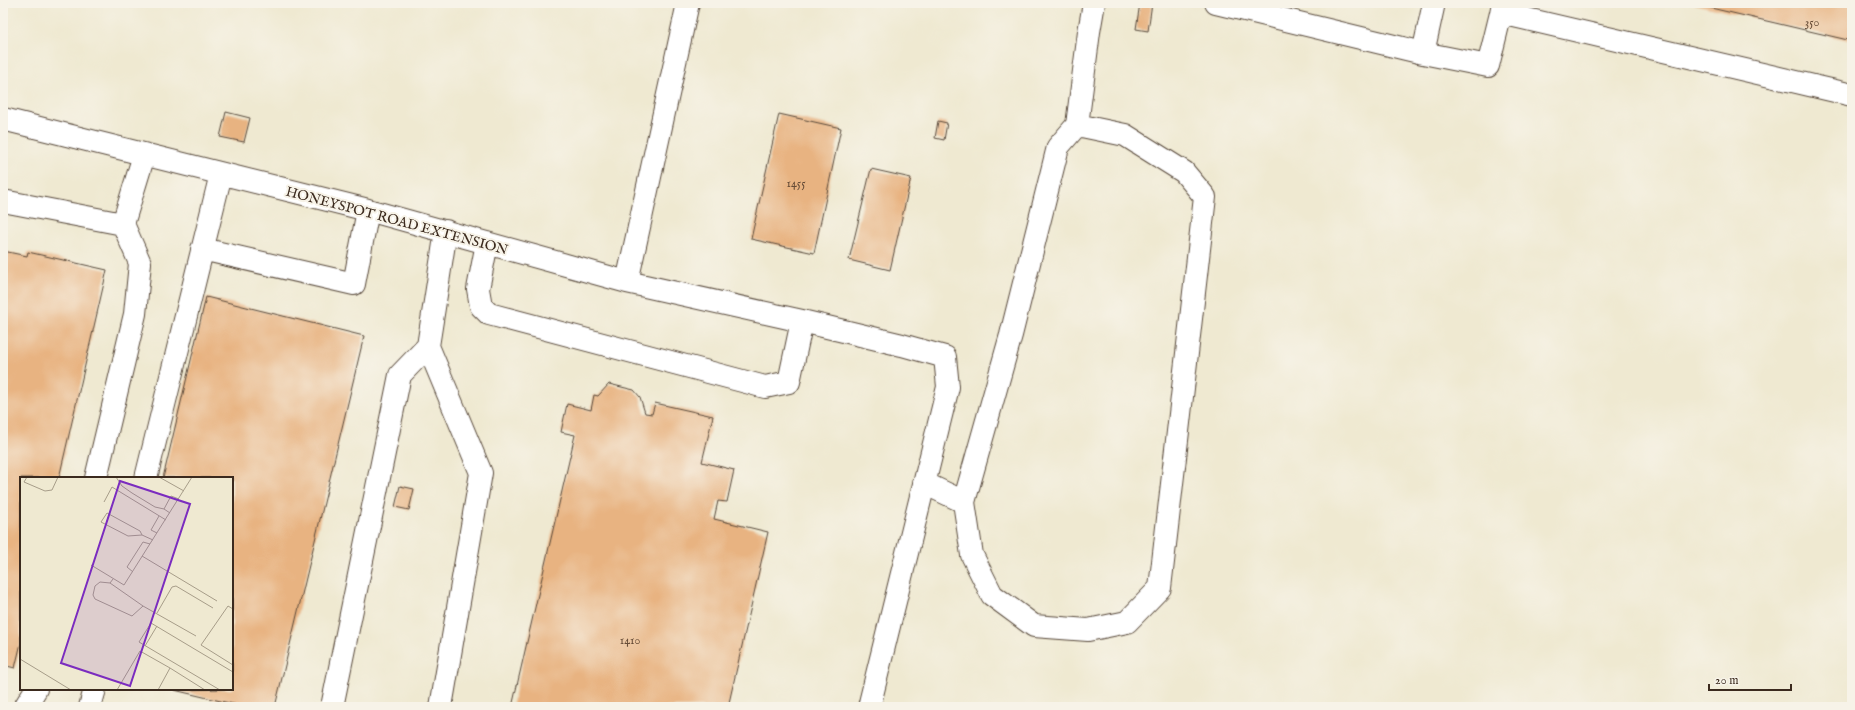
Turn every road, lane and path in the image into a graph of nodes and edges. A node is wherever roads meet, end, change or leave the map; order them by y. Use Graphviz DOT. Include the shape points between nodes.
graph roads {
  1 [pos="688,3"];
  2 [pos="1094,3"];
  3 [pos="1216,3"];
  4 [pos="1434,3"];
  5 [pos="1502,8"];
  6 [pos="1423,53"];
  7 [pos="1852,95"];
  8 [pos="3,119"];
  9 [pos="1077,125"];
  10 [pos="144,154"];
  11 [pos="221,174"];
  12 [pos="3,201"];
  13 [pos="368,210"];
  14 [pos="123,224"];
  15 [pos="446,231"];
  16 [pos="487,243"];
  17 [pos="202,249"];
  18 [pos="627,282"];
  19 [pos="797,320"];
  20 [pos="428,346"];
  21 [pos="96,477"];
  22 [pos="146,477"];
  23 [pos="924,483"];
  24 [pos="964,502"];
  25 [pos="35,690"];
  26 [pos="95,690"];
  27 [pos="26,707"];
  28 [pos="90,707"];
  29 [pos="332,707"];
  30 [pos="441,707"];
  31 [pos="869,707"];
  1 -- 18 [label="street"];
  2 -- 9 [label="street"];
  3 -- 6 [label="street"];
  4 -- 6 [label="street"];
  5 -- 6 [label="street" via="1488,66"];
  5 -- 7 [label="street"];
  8 -- 10 [label="street, HONEYSPOT ROAD EXTENSION"];
  9 -- 24 [label="street" via="1058,147 1011,335"];
  9 -- 24 [label="street" via="1125,135 1184,172 1205,197 1160,588 1127,622 1088,630 1034,626 992,595 972,555"];
  10 -- 11 [label="street, HONEYSPOT ROAD EXTENSION"];
  10 -- 14 [label="street"];
  11 -- 13 [label="street, HONEYSPOT ROAD EXTENSION"];
  11 -- 17 [label="street"];
  12 -- 14 [label="street"];
  13 -- 15 [label="street, HONEYSPOT ROAD EXTENSION"];
  13 -- 17 [label="street" via="354,284"];
  14 -- 21 [label="street" via="140,263 135,314"];
  15 -- 16 [label="street, HONEYSPOT ROAD EXTENSION"];
  15 -- 20 [label="street"];
  16 -- 18 [label="street, HONEYSPOT ROAD EXTENSION"];
  16 -- 19 [label="street" via="478,289 481,306 489,314 765,387 789,382"];
  17 -- 22 [label="street"];
  18 -- 19 [label="street, HONEYSPOT ROAD EXTENSION"];
  19 -- 23 [label="street, HONEYSPOT ROAD EXTENSION" via="945,357 948,387"];
  20 -- 29 [label="street" via="400,375"];
  20 -- 30 [label="street" via="480,473"];
  23 -- 24 [label="street"];
  23 -- 31 [label="street"];
  25 -- 27 [label="street"];
  26 -- 28 [label="street"];
}
